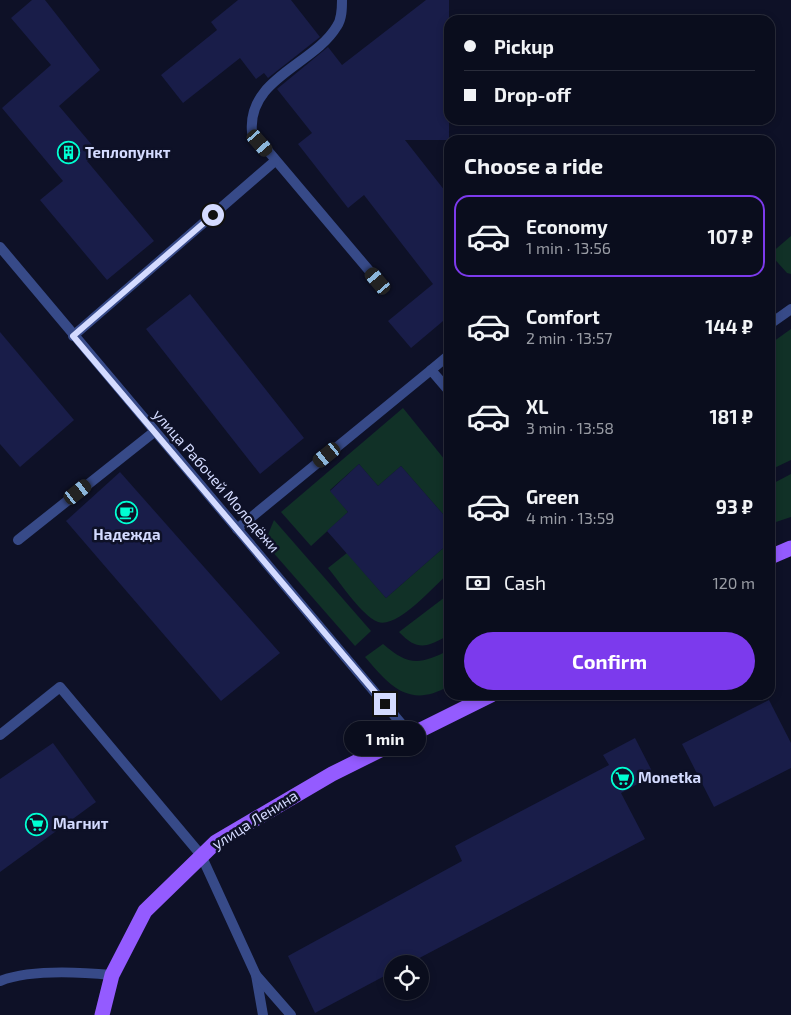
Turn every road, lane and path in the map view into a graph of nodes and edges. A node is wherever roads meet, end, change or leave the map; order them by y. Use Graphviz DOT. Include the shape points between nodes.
graph roads {
  1 [pos="342,0"];
  2 [pos="276,161"];
  3 [pos="0,247"];
  4 [pos="378,281"];
  5 [pos="791,309"];
  6 [pos="775,320"];
  7 [pos="73,336"];
  8 [pos="444,359"];
  9 [pos="431,370"];
  10 [pos="444,385"];
  11 [pos="154,432"];
  12 [pos="237,529"];
  13 [pos="18,540"];
  14 [pos="791,548"];
  15 [pos="775,556"];
  16 [pos="481,700"];
  17 [pos="0,734"];
  18 [pos="410,734"];
  19 [pos="201,855"];
  20 [pos="112,974"];
  21 [pos="256,974"];
  22 [pos="0,981"];
  23 [pos="102,1015"];
  24 [pos="263,1015"];
  25 [pos="291,1015"];
  1 -- 2 [label="street" via="338,24 330,37 268,87 257,102 251,117 252,132"];
  2 -- 4 [label="street"];
  2 -- 7 [label="street"];
  3 -- 7 [label="street, улица Рабочей Молодёжи"];
  5 -- 6 [label="street"];
  7 -- 11 [label="street, улица Рабочей Молодёжи"];
  8 -- 9 [label="street"];
  9 -- 10 [label="street"];
  9 -- 12 [label="street"];
  11 -- 12 [label="street, улица Рабочей Молодёжи"];
  11 -- 13 [label="street"];
  12 -- 18 [label="street, улица Рабочей Молодёжи"];
  14 -- 15 [label="main road"];
  16 -- 18 [label="main road, улица Ленина"];
  17 -- 19 [label="street" via="60,687"];
  18 -- 19 [label="main road, улица Ленина" via="250,820"];
  19 -- 20 [label="main road, улица Ленина" via="145,911"];
  19 -- 21 [label="street"];
  20 -- 22 [label="street" via="73,972"];
  20 -- 23 [label="main road, улица Ленина"];
  21 -- 24 [label="street"];
  21 -- 25 [label="street"];
}
